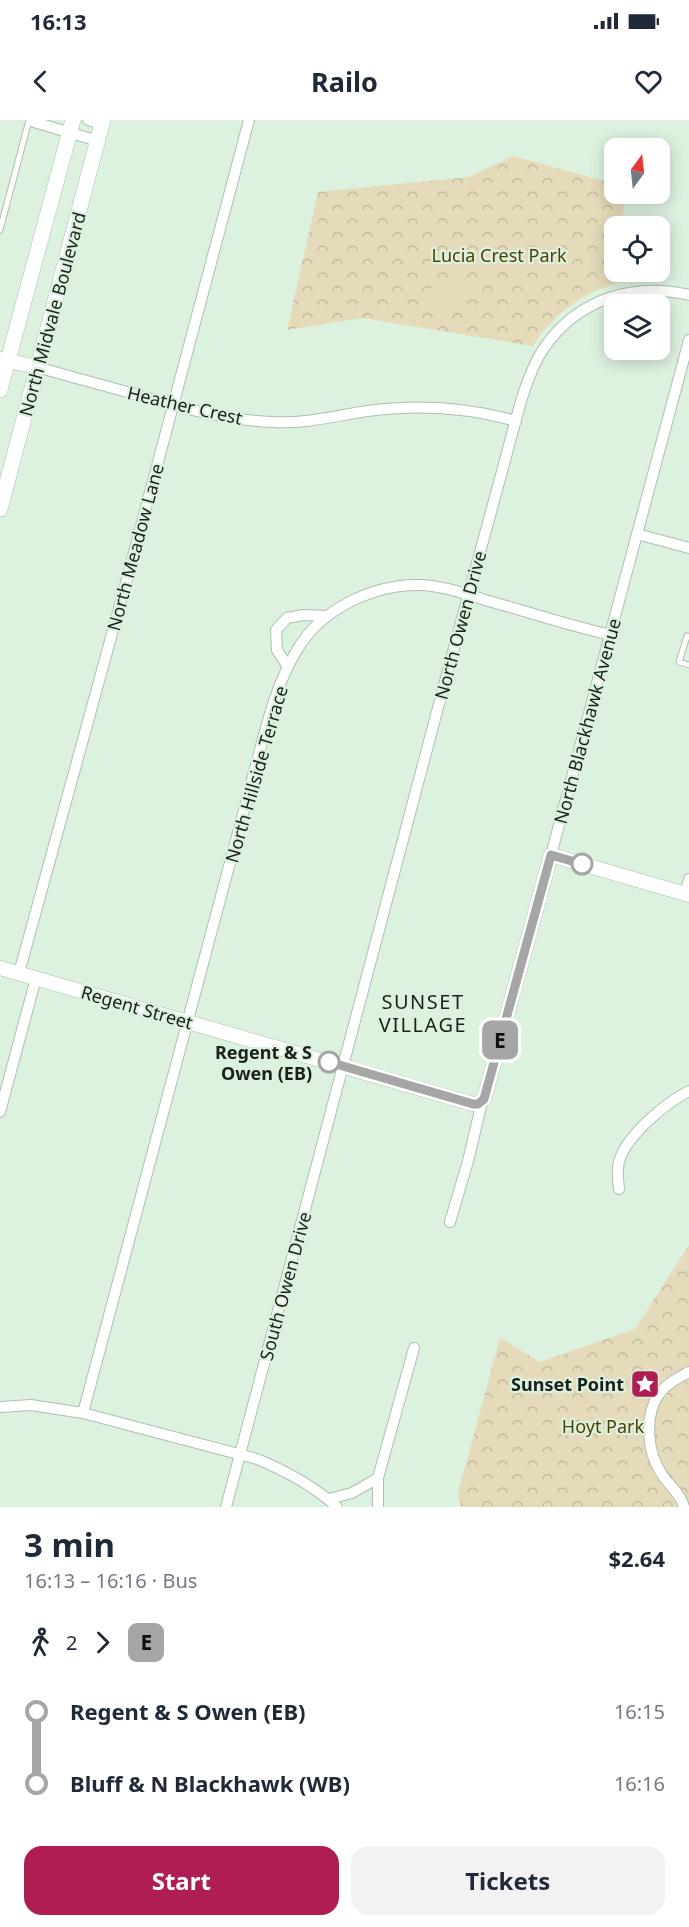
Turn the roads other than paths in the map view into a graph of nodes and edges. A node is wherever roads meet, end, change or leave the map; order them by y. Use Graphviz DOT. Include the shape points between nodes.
graph roads {
  1 [pos="30,120"];
  2 [pos="249,120"];
  3 [pos="98,121"];
  4 [pos="72,127"];
  5 [pos="98,141"];
  6 [pos="0,230"];
  7 [pos="689,295"];
  8 [pos="689,340"];
  9 [pos="4,360"];
  10 [pos="37,367"];
  11 [pos="0,390"];
  12 [pos="173,405"];
  13 [pos="516,421"];
  14 [pos="0,509"];
  15 [pos="637,534"];
  16 [pos="689,548"];
  17 [pos="469,594"];
  18 [pos="327,616"];
  19 [pos="611,635"];
  20 [pos="689,637"];
  21 [pos="689,665"];
  22 [pos="288,667"];
  23 [pos="551,855"];
  24 [pos="689,879"];
  25 [pos="687,894"];
  26 [pos="0,968"];
  27 [pos="19,973"];
  28 [pos="36,978"];
  29 [pos="188,1022"];
  30 [pos="344,1066"];
  31 [pos="689,1091"];
  32 [pos="482,1102"];
  33 [pos="0,1112"];
  34 [pos="619,1189"];
  35 [pos="450,1222"];
  36 [pos="414,1348"];
  37 [pos="689,1372"];
  38 [pos="0,1407"];
  39 [pos="83,1413"];
  40 [pos="240,1454"];
  41 [pos="378,1478"];
  42 [pos="333,1503"];
  43 [pos="226,1507"];
  44 [pos="378,1507"];
  45 [pos="684,1507"];
  1 -- 4 [label="street"];
  1 -- 6 [label="lane"];
  2 -- 12 [label="street, North Meadow Lane"];
  3 -- 5 [label="main road, North Midvale Boulevard"];
  4 -- 5 [label="street"];
  4 -- 9 [label="main road, North Midvale Boulevard"];
  5 -- 10 [label="main road, North Midvale Boulevard"];
  7 -- 13 [label="street, North Owen Drive" via="657,290 628,292 577,313 541,352"];
  8 -- 15 [label="street, North Blackhawk Avenue"];
  9 -- 10 [label="street, Heather Crest"];
  9 -- 11 [label="main road, North Midvale Boulevard"];
  10 -- 12 [label="street, Heather Crest"];
  10 -- 14 [label="main road, North Midvale Boulevard"];
  12 -- 13 [label="street, Heather Crest" via="231,419 270,422 313,421 419,406 486,413"];
  12 -- 27 [label="street, North Meadow Lane"];
  13 -- 17 [label="street, North Owen Drive"];
  15 -- 16 [label="street"];
  15 -- 19 [label="street, North Blackhawk Avenue"];
  17 -- 18 [label="street, North Hillside Terrace" via="421,585 399,587 364,596"];
  17 -- 19 [label="street, North Hillside Terrace"];
  17 -- 30 [label="street, North Owen Drive"];
  18 -- 22 [label="street, North Hillside Terrace" via="308,634"];
  18 -- 22 [label="street" via="287,618 276,630 277,650"];
  19 -- 23 [label="street, North Blackhawk Avenue"];
  20 -- 21 [label="lane" via="679,662"];
  22 -- 29 [label="street, North Hillside Terrace" via="271,712"];
  23 -- 25 [label="street"];
  23 -- 32 [label="street, North Blackhawk Avenue"];
  24 -- 25 [label="street"];
  26 -- 27 [label="street, Regent Street"];
  27 -- 28 [label="street, Regent Street"];
  28 -- 29 [label="street, Regent Street"];
  28 -- 33 [label="street"];
  29 -- 30 [label="street, Regent Street"];
  29 -- 39 [label="street, North Hillside Terrace"];
  30 -- 32 [label="street, Regent Street" via="473,1104"];
  30 -- 40 [label="street, South Owen Drive"];
  31 -- 34 [label="street" via="672,1100 628,1144 617,1171"];
  32 -- 35 [label="street"];
  36 -- 41 [label="street"];
  37 -- 45 [label="street" via="660,1393 648,1426 661,1473"];
  38 -- 39 [label="street" via="31,1405"];
  39 -- 40 [label="street"];
  40 -- 42 [label="street" via="282,1469"];
  40 -- 43 [label="street, South Owen Drive"];
  41 -- 42 [label="street"];
  41 -- 44 [label="street"];
}
